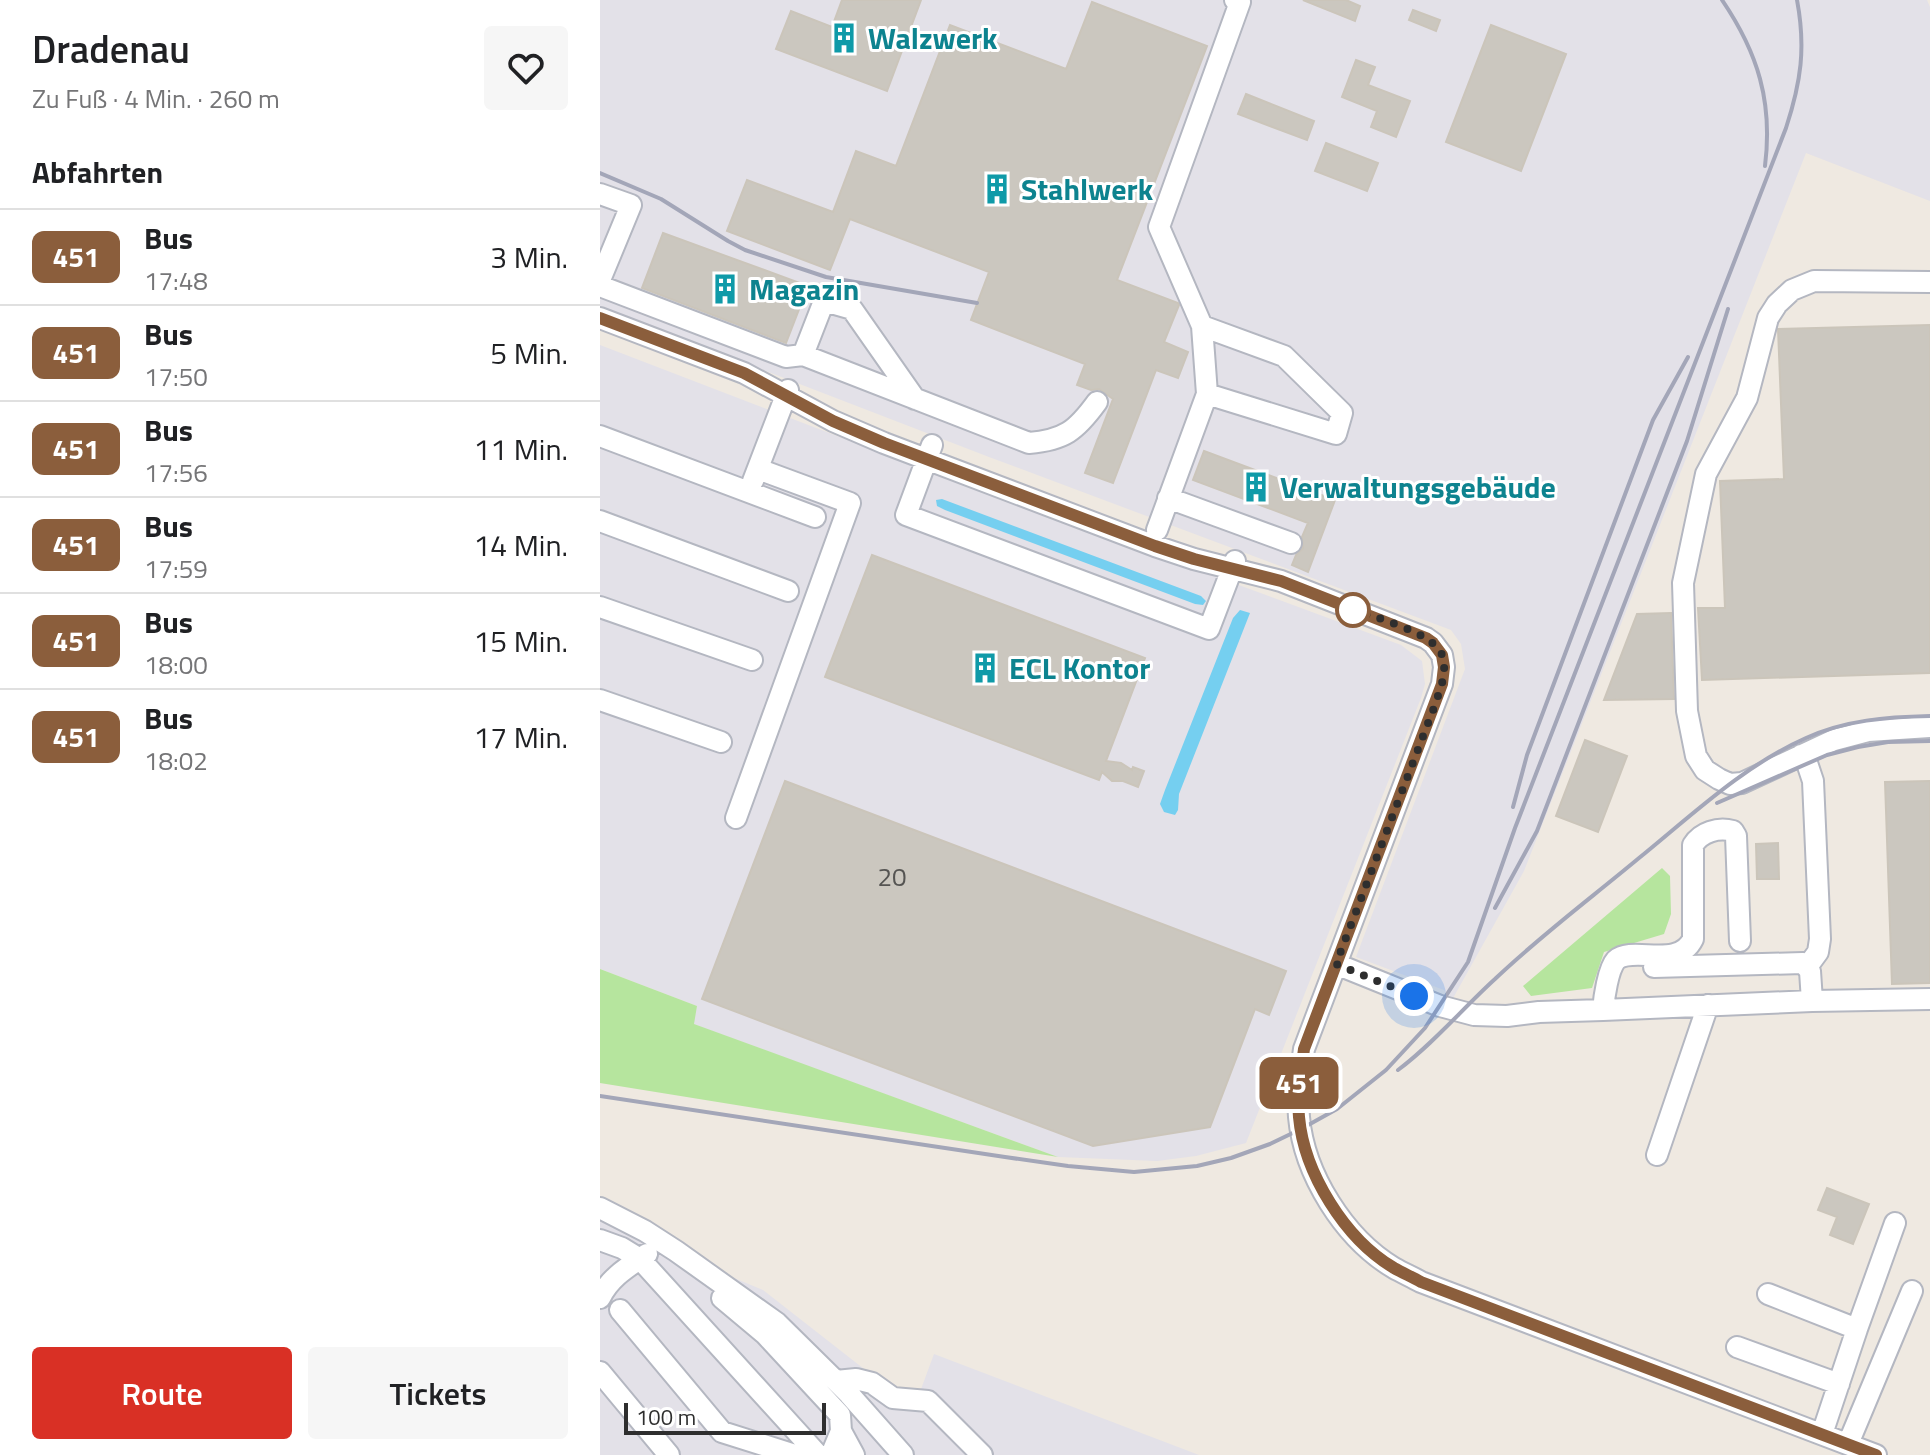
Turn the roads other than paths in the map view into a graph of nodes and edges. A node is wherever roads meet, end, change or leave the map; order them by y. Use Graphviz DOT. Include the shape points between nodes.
graph roads {
  1 [pos="1235,0"];
  2 [pos="600,194"];
  3 [pos="600,280"];
  4 [pos="1930,282"];
  5 [pos="600,286"];
  6 [pos="600,318"];
  7 [pos="1202,326"];
  8 [pos="803,355"];
  9 [pos="787,393"];
  10 [pos="1207,394"];
  11 [pos="915,399"];
  12 [pos="1097,402"];
  13 [pos="600,436"];
  14 [pos="930,452"];
  15 [pos="758,469"];
  16 [pos="749,492"];
  17 [pos="1168,498"];
  18 [pos="815,517"];
  19 [pos="600,521"];
  20 [pos="1157,530"];
  21 [pos="1291,543"];
  22 [pos="1233,565"];
  23 [pos="788,591"];
  24 [pos="600,607"];
  25 [pos="752,660"];
  26 [pos="600,700"];
  27 [pos="1930,727"];
  28 [pos="721,742"];
  29 [pos="1801,755"];
  30 [pos="736,818"];
  31 [pos="1740,941"];
  32 [pos="1336,964"];
  33 [pos="1807,967"];
  34 [pos="1930,999"];
  35 [pos="1812,1001"];
  36 [pos="1708,1005"];
  37 [pos="1610,1009"];
  38 [pos="1657,1155"];
  39 [pos="600,1208"];
  40 [pos="600,1223"];
  41 [pos="1895,1223"];
  42 [pos="600,1240"];
  43 [pos="647,1255"];
  44 [pos="602,1285"];
  45 [pos="1912,1291"];
  46 [pos="1768,1294"];
  47 [pos="620,1310"];
  48 [pos="1857,1329"];
  49 [pos="1737,1347"];
  50 [pos="600,1372"];
  51 [pos="836,1381"];
  52 [pos="1839,1384"];
  53 [pos="841,1423"];
  54 [pos="1824,1428"];
  55 [pos="1851,1438"];
  56 [pos="669,1455"];
  57 [pos="795,1455"];
  58 [pos="818,1455"];
  59 [pos="831,1455"];
  60 [pos="854,1455"];
  61 [pos="903,1455"];
  62 [pos="982,1455"];
  63 [pos="1876,1455"];
  1 -- 7 [label="street" via="1240,2 1159,227"];
  2 -- 3 [label="street" via="631,205"];
  4 -- 29 [label="street" via="1814,281 1792,290 1768,318 1747,398 1706,474 1683,583 1687,711 1696,756 1705,770 1736,785"];
  5 -- 8 [label="street" via="786,357"];
  6 -- 9 [label="street"];
  7 -- 10 [label="street"];
  7 -- 10 [label="street" via="1284,356 1342,413 1336,434"];
  8 -- 11 [label="street"];
  8 -- 11 [label="street" via="824,301 852,309"];
  9 -- 14 [label="street" via="833,421"];
  9 -- 15 [label="street"];
  10 -- 17 [label="street"];
  11 -- 12 [label="street" via="1029,443 1051,441 1068,432"];
  13 -- 16 [label="street"];
  14 -- 22 [label="street" via="1155,546"];
  14 -- 22 [label="street" via="906,515 1209,629"];
  15 -- 16 [label="street"];
  15 -- 30 [label="street" via="850,503"];
  16 -- 18 [label="street"];
  17 -- 20 [label="street"];
  17 -- 21 [label="street"];
  19 -- 23 [label="street"];
  22 -- 32 [label="street" via="1409,631 1433,643 1442,655 1442,684 1392,838"];
  24 -- 25 [label="street"];
  26 -- 28 [label="street"];
  27 -- 29 [label="street" via="1868,731"];
  29 -- 33 [label="street" via="1813,781 1820,939"];
  31 -- 37 [label="street" via="1738,845 1733,831 1718,829 1693,845 1690,946 1674,954 1617,960 1608,981"];
  32 -- 37 [label="street" via="1474,1015"];
  32 -- 54 [label="street" via="1304,1049 1299,1116 1322,1191 1368,1248 1421,1282"];
  33 -- 35 [label="street"];
  33 -- 37 [label="street" via="1803,963 1625,968"];
  34 -- 35 [label="street"];
  35 -- 36 [label="street"];
  36 -- 37 [label="street"];
  36 -- 38 [label="street"];
  39 -- 51 [label="street" via="645,1231 777,1323"];
  40 -- 43 [label="street"];
  41 -- 48 [label="street"];
  42 -- 43 [label="street"];
  43 -- 44 [label="street"];
  43 -- 53 [label="street" via="666,1257 765,1334"];
  43 -- 58 [label="street"];
  45 -- 55 [label="street"];
  46 -- 48 [label="street"];
  47 -- 57 [label="street" via="722,1432"];
  48 -- 52 [label="street"];
  49 -- 52 [label="street"];
  50 -- 56 [label="street"];
  51 -- 61 [label="street"];
  51 -- 62 [label="street" via="856,1379 893,1398 928,1401"];
  52 -- 54 [label="street"];
  53 -- 59 [label="street"];
  53 -- 60 [label="street"];
  54 -- 55 [label="street"];
  55 -- 63 [label="street"];
}
